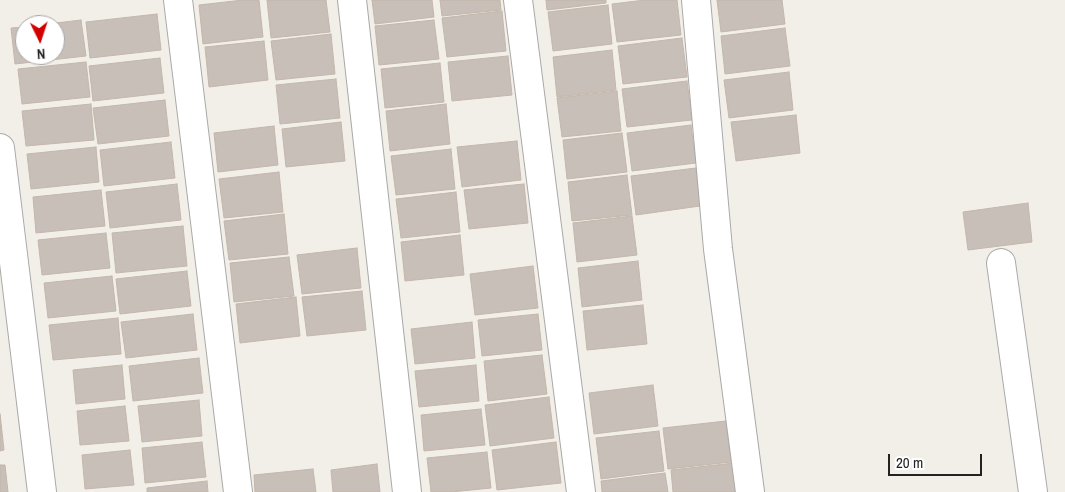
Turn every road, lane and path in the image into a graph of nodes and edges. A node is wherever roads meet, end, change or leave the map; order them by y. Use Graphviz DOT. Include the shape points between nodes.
graph roads {
  1 [pos="178,0"];
  2 [pos="352,0"];
  3 [pos="518,0"];
  4 [pos="696,0"];
  5 [pos="0,148"];
  6 [pos="1001,263"];
  7 [pos="42,492"];
  8 [pos="238,492"];
  9 [pos="407,492"];
  10 [pos="581,492"];
  11 [pos="750,492"];
  12 [pos="1033,492"];
  1 -- 8 [label="street"];
  2 -- 9 [label="street"];
  3 -- 10 [label="street"];
  4 -- 11 [label="street" via="718,249"];
  5 -- 7 [label="street"];
  6 -- 12 [label="street"];
}
